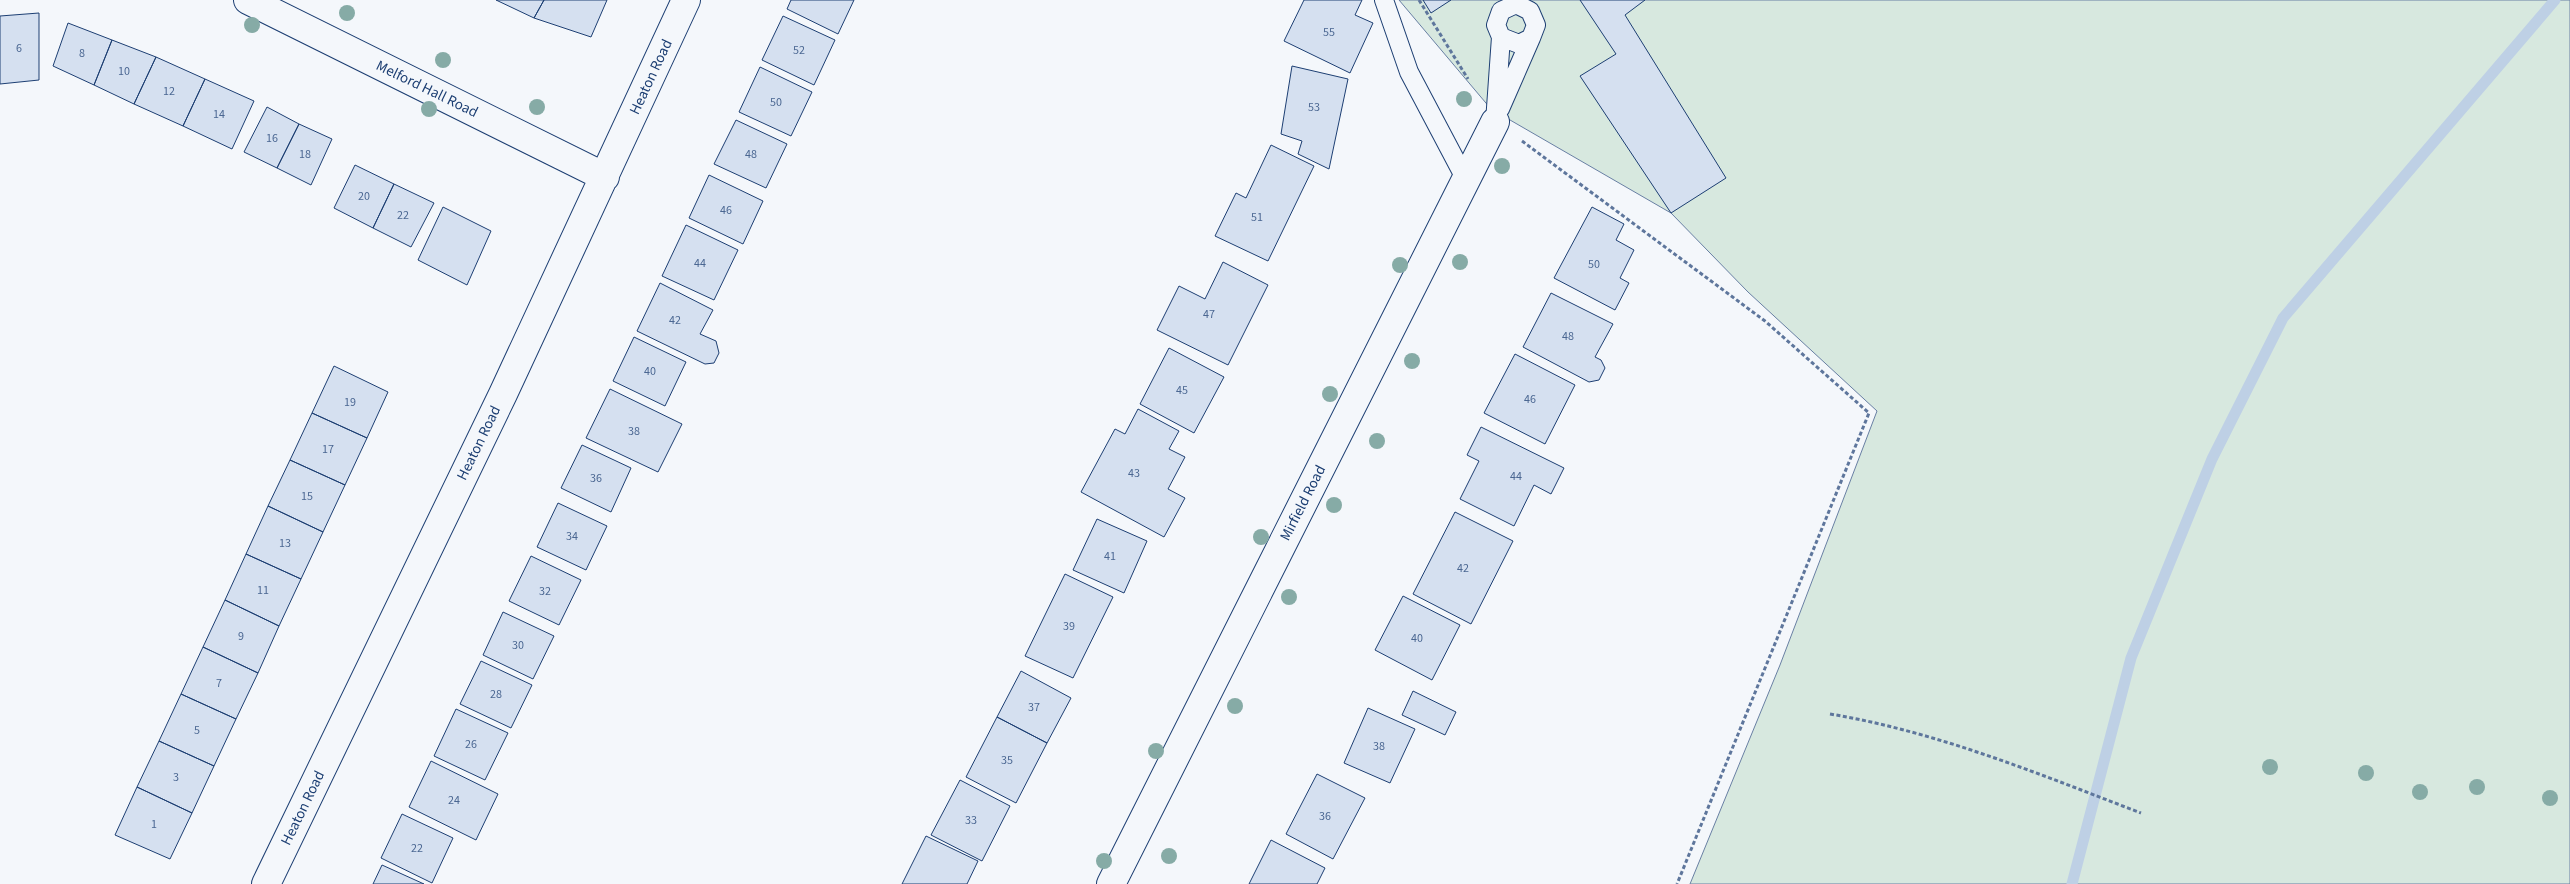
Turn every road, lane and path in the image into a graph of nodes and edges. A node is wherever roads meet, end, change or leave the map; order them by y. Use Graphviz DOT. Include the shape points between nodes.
graph roads {
  1 [pos="248,0"];
  2 [pos="686,0"];
  3 [pos="1384,0"];
  4 [pos="1419,0"];
  5 [pos="1506,4"];
  6 [pos="1501,38"];
  7 [pos="1531,38"];
  8 [pos="1495,122"];
  9 [pos="606,177"];
  10 [pos="1466,180"];
  11 [pos="1830,714"];
  12 [pos="2141,813"];
  13 [pos="266,884"];
  14 [pos="1111,884"];
  15 [pos="1677,884"];
  1 -- 9 [label="street, Melford Hall Road"];
  2 -- 9 [label="street, Heaton Road"];
  3 -- 10 [label="lane" via="1409,72"];
  4 -- 8 [label="path"];
  5 -- 6 [label="lane" via="1496,25"];
  5 -- 7 [label="lane" via="1530,11 1536,25"];
  6 -- 7 [label="lane" via="1519,44"];
  6 -- 8 [label="lane"];
  7 -- 8 [label="lane"];
  8 -- 10 [label="street, Mirfield Road"];
  8 -- 15 [label="path" via="1765,321 1868,413"];
  9 -- 13 [label="street, Heaton Road"];
  10 -- 14 [label="street, Mirfield Road"];
  11 -- 12 [label="path" via="1873,721 1980,752"];
}
